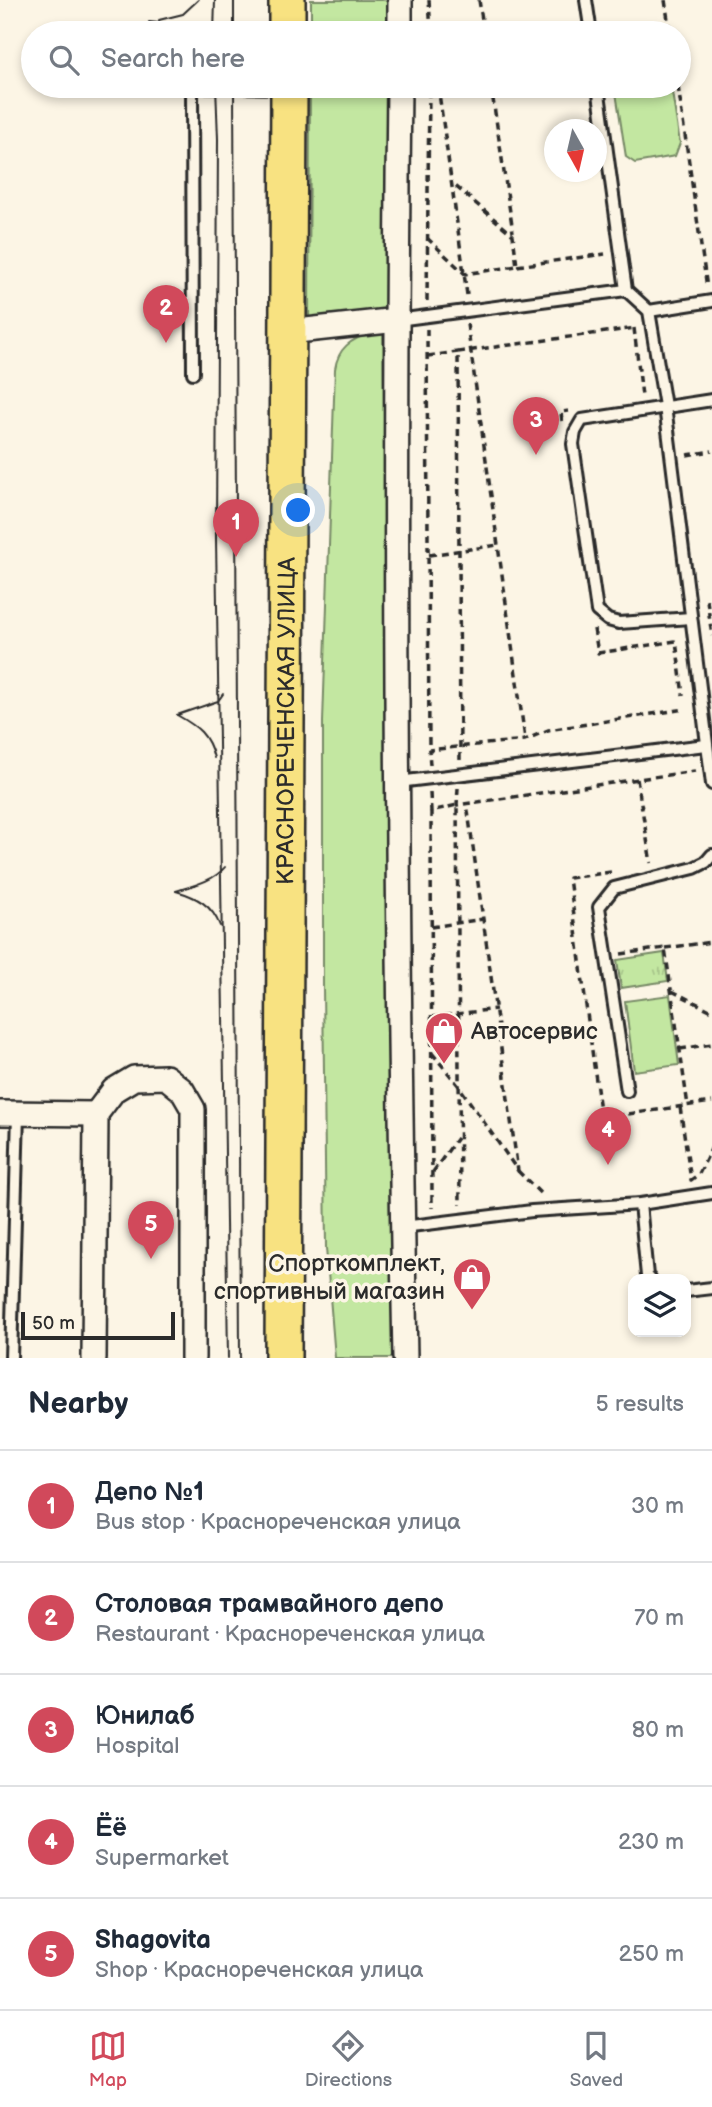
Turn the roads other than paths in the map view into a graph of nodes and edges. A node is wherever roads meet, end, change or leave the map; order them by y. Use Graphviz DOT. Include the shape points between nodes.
graph roads {
  1 [pos="287,0"];
  2 [pos="400,0"];
  3 [pos="586,0"];
  4 [pos="287,21"];
  5 [pos="400,21"];
  6 [pos="589,21"];
  7 [pos="192,98"];
  8 [pos="289,98"];
  9 [pos="399,98"];
  10 [pos="600,98"];
  11 [pos="626,290"];
  12 [pos="710,301"];
  13 [pos="649,311"];
  14 [pos="397,320"];
  15 [pos="288,332"];
  16 [pos="193,373"];
  17 [pos="712,400"];
  18 [pos="665,406"];
  19 [pos="691,618"];
  20 [pos="712,671"];
  21 [pos="698,673"];
  22 [pos="706,745"];
  23 [pos="398,782"];
  24 [pos="712,783"];
  25 [pos="712,855"];
  26 [pos="626,1090"];
  27 [pos="9,1114"];
  28 [pos="96,1114"];
  29 [pos="712,1194"];
  30 [pos="640,1204"];
  31 [pos="402,1227"];
  32 [pos="647,1274"];
  33 [pos="712,1288"];
  34 [pos="691,1290"];
  35 [pos="11,1358"];
  36 [pos="94,1358"];
  37 [pos="193,1358"];
  38 [pos="283,1358"];
  39 [pos="405,1358"];
  1 -- 4 [label="main road"];
  2 -- 5 [label="street"];
  3 -- 6 [label="lane"];
  7 -- 16 [label="lane"];
  8 -- 15 [label="main road, КРАСНОРЕЧЕНСКАЯ УЛИЦА"];
  9 -- 14 [label="street"];
  10 -- 11 [label="lane"];
  11 -- 13 [label="lane"];
  11 -- 14 [label="lane"];
  12 -- 13 [label="lane"];
  13 -- 18 [label="lane"];
  14 -- 15 [label="street"];
  14 -- 23 [label="street"];
  15 -- 38 [label="main road, КРАСНОРЕЧЕНСКАЯ УЛИЦА"];
  17 -- 18 [label="lane"];
  18 -- 19 [label="lane"];
  18 -- 19 [label="lane" via="582,420 573,444 597,611 619,623"];
  19 -- 21 [label="lane"];
  20 -- 21 [label="lane"];
  21 -- 22 [label="lane"];
  22 -- 23 [label="lane"];
  22 -- 24 [label="lane"];
  23 -- 31 [label="street"];
  25 -- 26 [label="lane" via="694,868 614,888 599,907"];
  27 -- 28 [label="street"];
  27 -- 35 [label="lane"];
  28 -- 36 [label="street"];
  28 -- 37 [label="street" via="114,1090 134,1078 166,1077 182,1090 193,1109"];
  29 -- 30 [label="lane"];
  30 -- 31 [label="lane"];
  30 -- 32 [label="lane"];
  31 -- 39 [label="street"];
  33 -- 34 [label="lane"];
}
